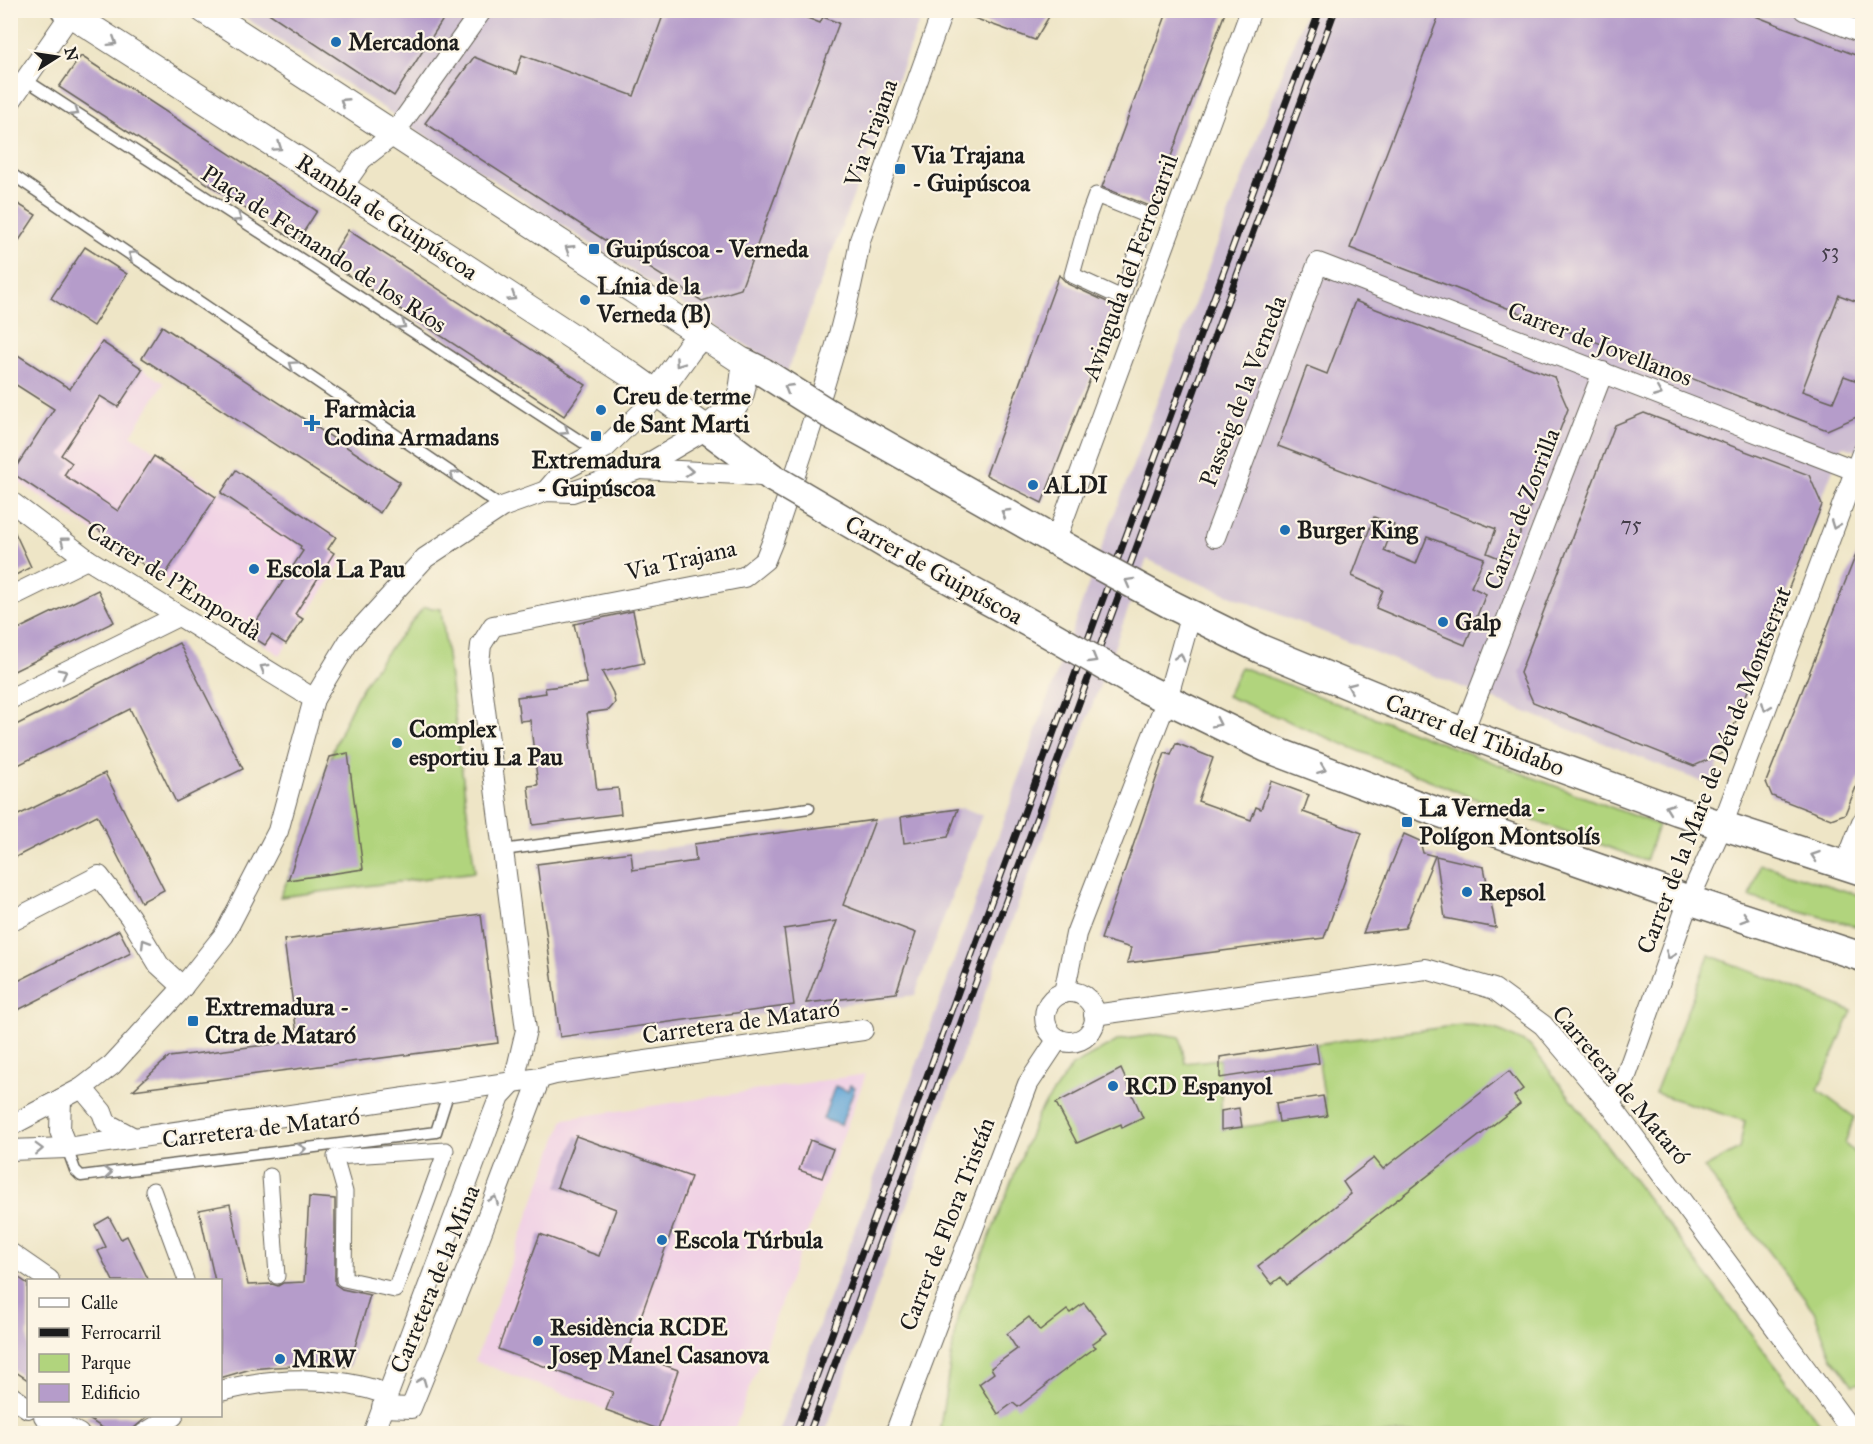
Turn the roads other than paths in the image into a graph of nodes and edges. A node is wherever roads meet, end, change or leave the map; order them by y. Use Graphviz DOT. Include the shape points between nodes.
graph roads {
  1 [pos="204,10"];
  2 [pos="482,10"];
  3 [pos="943,10"];
  4 [pos="1251,10"];
  5 [pos="1804,10"];
  6 [pos="69,12"];
  7 [pos="1863,33"];
  8 [pos="26,80"];
  9 [pos="10,102"];
  10 [pos="393,135"];
  11 [pos="10,173"];
  12 [pos="341,189"];
  13 [pos="1096,195"];
  14 [pos="1318,263"];
  15 [pos="702,334"];
  16 [pos="754,367"];
  17 [pos="1603,372"];
  18 [pos="657,393"];
  19 [pos="707,429"];
  20 [pos="599,453"];
  21 [pos="1860,465"];
  22 [pos="639,469"];
  23 [pos="756,472"];
  24 [pos="546,491"];
  25 [pos="10,501"];
  26 [pos="502,507"];
  27 [pos="1215,537"];
  28 [pos="1055,542"];
  29 [pos="87,558"];
  30 [pos="10,597"];
  31 [pos="1180,609"];
  32 [pos="178,616"];
  33 [pos="10,699"];
  34 [pos="314,699"];
  35 [pos="1167,699"];
  36 [pos="1463,732"];
  37 [pos="810,808"];
  38 [pos="1863,822"];
  39 [pos="1722,826"];
  40 [pos="503,850"];
  41 [pos="1854,869"];
  42 [pos="1689,900"];
  43 [pos="10,922"];
  44 [pos="1863,957"];
  45 [pos="183,987"];
  46 [pos="1064,993"];
  47 [pos="1094,1014"];
  48 [pos="863,1030"];
  49 [pos="1058,1039"];
  50 [pos="540,1078"];
  51 [pos="514,1081"];
  52 [pos="82,1088"];
  53 [pos="449,1091"];
  54 [pos="61,1099"];
  55 [pos="1609,1103"];
  56 [pos="527,1114"];
  57 [pos="491,1119"];
  58 [pos="106,1123"];
  59 [pos="10,1126"];
  60 [pos="134,1138"];
  61 [pos="75,1147"];
  62 [pos="10,1150"];
  63 [pos="446,1150"];
  64 [pos="270,1176"];
  65 [pos="153,1190"];
  66 [pos="10,1253"];
  67 [pos="277,1276"];
  68 [pos="46,1279"];
  69 [pos="185,1279"];
  70 [pos="222,1391"];
  71 [pos="10,1396"];
  72 [pos="385,1400"];
  73 [pos="27,1407"];
  74 [pos="46,1417"];
  75 [pos="171,1417"];
  76 [pos="79,1434"];
  77 [pos="144,1434"];
  78 [pos="373,1434"];
  79 [pos="895,1434"];
  80 [pos="1854,1434"];
  10 -- 1 [label="street, one-way"];
  2 -- 10 [label="street"];
  3 -- 40 [label="street, Via Trajana" via="860,240 828,371 765,560 744,577 493,626 481,645 479,663"];
  4 -- 28 [label="street, Avinguda del Ferrocarril"];
  5 -- 7 [label="street"];
  6 -- 8 [label="street"];
  6 -- 12 [label="street, Rambla de Guipúscoa, one-way"];
  8 -- 9 [label="street"];
  8 -- 20 [label="lane, Plaça de Fernando de los Ríos, one-way"];
  10 -- 12 [label="street" via="362,159"];
  15 -- 10 [label="street, one-way"];
  26 -- 11 [label="lane, one-way"];
  12 -- 18 [label="street, Rambla de Guipúscoa, one-way"];
  13 -- 13 [label="street" via="1148,216 1122,298 1072,275"];
  14 -- 17 [label="street, Carrer de Jovellanos"];
  14 -- 27 [label="street, Passeig de la Verneda"];
  15 -- 16 [label="street"];
  15 -- 18 [label="street, one-way"];
  16 -- 19 [label="street" via="740,400"];
  28 -- 16 [label="main road, one-way, bridge"];
  17 -- 21 [label="street, Carrer de Jovellanos, one-way"];
  17 -- 36 [label="street, Carrer de Zorrilla"];
  18 -- 19 [label="street, Rambla de Guipúscoa"];
  18 -- 20 [label="street"];
  19 -- 22 [label="street"];
  19 -- 23 [label="main road, Carrer de Guipúscoa"];
  20 -- 24 [label="street" via="564,470"];
  21 -- 39 [label="street, Carrer de la Mare de Déu de Montserrat, one-way"];
  22 -- 23 [label="street, one-way"];
  22 -- 24 [label="street" via="573,492"];
  23 -- 35 [label="main road, Carrer de Guipúscoa, one-way, bridge"];
  24 -- 26 [label="street"];
  29 -- 25 [label="street, Carrer de l'Empordà, one-way"];
  26 -- 34 [label="street" via="425,558 349,641"];
  31 -- 28 [label="main road, one-way, bridge"];
  29 -- 30 [label="street"];
  29 -- 32 [label="street, Carrer de l'Empordà"];
  35 -- 31 [label="street, one-way"];
  36 -- 31 [label="main road, Carrer del Tibidabo, one-way" via="1261,649"];
  33 -- 32 [label="street, one-way"];
  34 -- 32 [label="street, Carrer de l'Empordà, one-way"];
  34 -- 45 [label="street" via="278,831 224,934"];
  35 -- 42 [label="main road, Carrer de Guipúscoa, one-way" via="1267,747 1414,804"];
  35 -- 46 [label="street" via="1076,934"];
  39 -- 36 [label="main road, Carrer del Tibidabo, one-way"];
  37 -- 40 [label="lane"];
  38 -- 41 [label="street"];
  41 -- 39 [label="main road, Carrer del Tibidabo, one-way"];
  39 -- 42 [label="street, Carrer de la Mare de Déu de Montserrat"];
  40 -- 51 [label="street, Via Trajana" via="526,1030"];
  42 -- 44 [label="main road, one-way"];
  42 -- 55 [label="street, Carrer de la Mare de Déu de Montserrat, one-way" via="1622,1087"];
  45 -- 43 [label="street, one-way" via="159,965 99,876"];
  45 -- 52 [label="street" via="112,1065"];
  46 -- 47 [label="street" via="1082,996"];
  46 -- 49 [label="street" via="1050,1002 1045,1015 1048,1029"];
  47 -- 49 [label="street" via="1092,1028 1084,1037"];
  47 -- 55 [label="street, Carretera de Mataró" via="1426,969 1494,990 1543,1025"];
  48 -- 50 [label="street, Carretera de Mataró"];
  49 -- 79 [label="street, Carrer de Flora Tristán" via="1028,1084"];
  50 -- 51 [label="street, Carretera de Mataró"];
  50 -- 56 [label="street, Carretera de la Mina"];
  51 -- 53 [label="street, Carretera de Mataró"];
  51 -- 57 [label="street" via="500,1096"];
  52 -- 54 [label="street"];
  52 -- 58 [label="street, Carretera de Mataró"];
  53 -- 60 [label="street, Carretera de Mataró"];
  61 -- 53 [label="lane, Carretera de Mataró, one-way" via="75,1170 81,1176 436,1132"];
  54 -- 59 [label="street"];
  54 -- 61 [label="street" via="60,1131"];
  55 -- 80 [label="street, Carretera de Mataró"];
  56 -- 57 [label="street"];
  72 -- 56 [label="street, Carretera de la Mina, one-way" via="411,1408"];
  57 -- 72 [label="street"];
  58 -- 60 [label="street, Carretera de Mataró"];
  58 -- 61 [label="street"];
  60 -- 61 [label="street, Carretera de Mataró"];
  62 -- 61 [label="street, Carretera de Mataró, one-way"];
  63 -- 63 [label="street" via="395,1290 345,1278 345,1192 335,1157"];
  64 -- 67 [label="street, Carretera de Mataró"];
  65 -- 69 [label="street"];
  66 -- 68 [label="street"];
  70 -- 72 [label="street" via="253,1383 322,1380 364,1386"];
  71 -- 73 [label="street"];
  72 -- 78 [label="street"];
  74 -- 76 [label="street"];
  75 -- 77 [label="street"];
}
